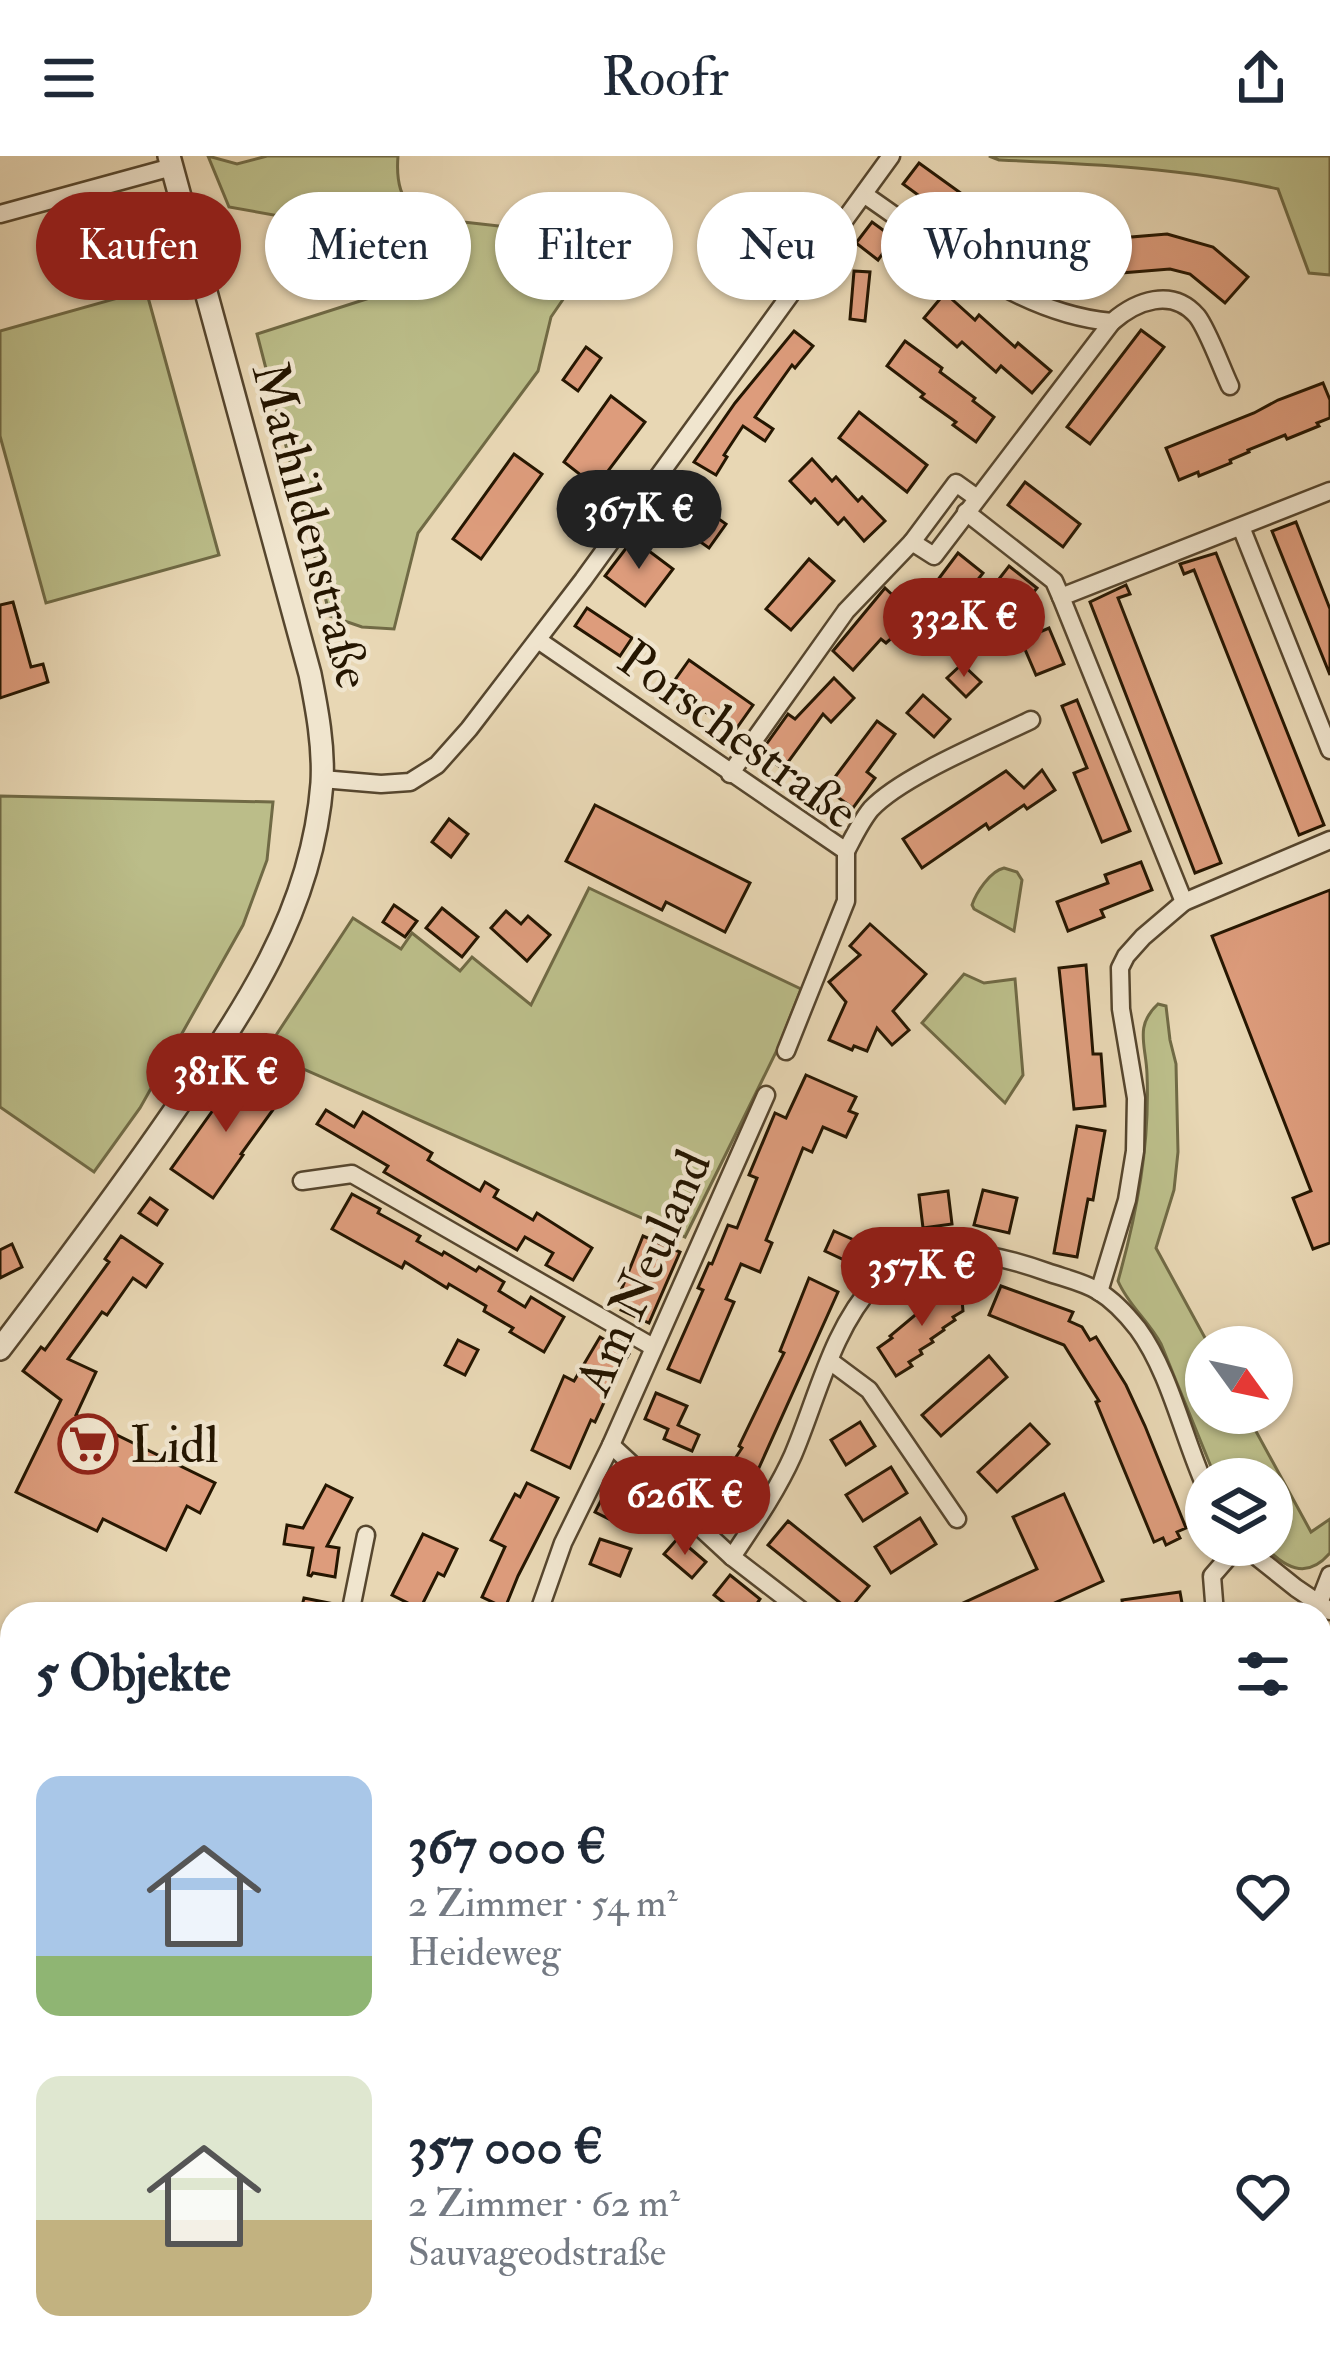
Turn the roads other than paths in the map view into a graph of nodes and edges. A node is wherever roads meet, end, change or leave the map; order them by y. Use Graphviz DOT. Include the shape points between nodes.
graph roads {
  1 [pos="890,156"];
  2 [pos="170,161"];
  3 [pos="865,195"];
  4 [pos="0,214"];
  5 [pos="1112,322"];
  6 [pos="1230,386"];
  7 [pos="1330,491"];
  8 [pos="972,505"];
  9 [pos="1240,527"];
  10 [pos="912,542"];
  11 [pos="1061,597"];
  12 [pos="538,640"];
  13 [pos="1031,719"];
  14 [pos="1330,750"];
  15 [pos="730,774"];
  16 [pos="322,779"];
  17 [pos="1330,840"];
  18 [pos="845,851"];
  19 [pos="1184,902"];
  20 [pos="786,1051"];
  21 [pos="766,1095"];
  22 [pos="302,1181"];
  23 [pos="1099,1292"];
  24 [pos="653,1347"];
  25 [pos="0,1349"];
  26 [pos="830,1360"];
  27 [pos="611,1445"];
  28 [pos="1194,1458"];
  29 [pos="956,1519"];
  30 [pos="366,1535"];
  31 [pos="732,1557"];
  32 [pos="1221,1566"];
  33 [pos="1269,1566"];
  34 [pos="352,1602"];
  35 [pos="542,1602"];
  36 [pos="790,1602"];
  37 [pos="1214,1602"];
  38 [pos="1317,1602"];
  1 -- 3 [label="street"];
  2 -- 4 [label="street"];
  2 -- 16 [label="street, Mathildenstraße" via="310,674"];
  3 -- 5 [label="street" via="1010,292"];
  3 -- 12 [label="street"];
  5 -- 6 [label="street" via="1147,301 1180,303 1196,315"];
  5 -- 8 [label="street"];
  7 -- 9 [label="street"];
  8 -- 10 [label="street" via="934,556"];
  8 -- 10 [label="street" via="956,483"];
  8 -- 11 [label="street" via="1054,580"];
  9 -- 11 [label="street"];
  9 -- 14 [label="street"];
  10 -- 15 [label="street" via="846,611"];
  11 -- 19 [label="street"];
  12 -- 15 [label="street, Porschestraße"];
  12 -- 16 [label="street" via="437,765 410,782"];
  13 -- 18 [label="street" via="892,793 870,810"];
  15 -- 18 [label="street, Porschestraße"];
  16 -- 25 [label="street, Mathildenstraße" via="290,920 264,975 107,1208"];
  17 -- 19 [label="street"];
  18 -- 20 [label="street, Porschestraße" via="846,901"];
  19 -- 23 [label="street" via="1120,968 1135,1150"];
  21 -- 24 [label="street, Am Neuland"];
  22 -- 24 [label="street" via="352,1174"];
  23 -- 26 [label="street" via="1015,1260 925,1254 876,1282"];
  23 -- 28 [label="street" via="1138,1329 1156,1360"];
  24 -- 27 [label="street, Am Neuland"];
  26 -- 29 [label="street" via="869,1390"];
  26 -- 31 [label="street" via="784,1475"];
  27 -- 31 [label="street"];
  27 -- 35 [label="street, Am Neuland"];
  30 -- 34 [label="street"];
  31 -- 36 [label="street"];
  32 -- 37 [label="street" via="1212,1576"];
  33 -- 38 [label="street"];
}
